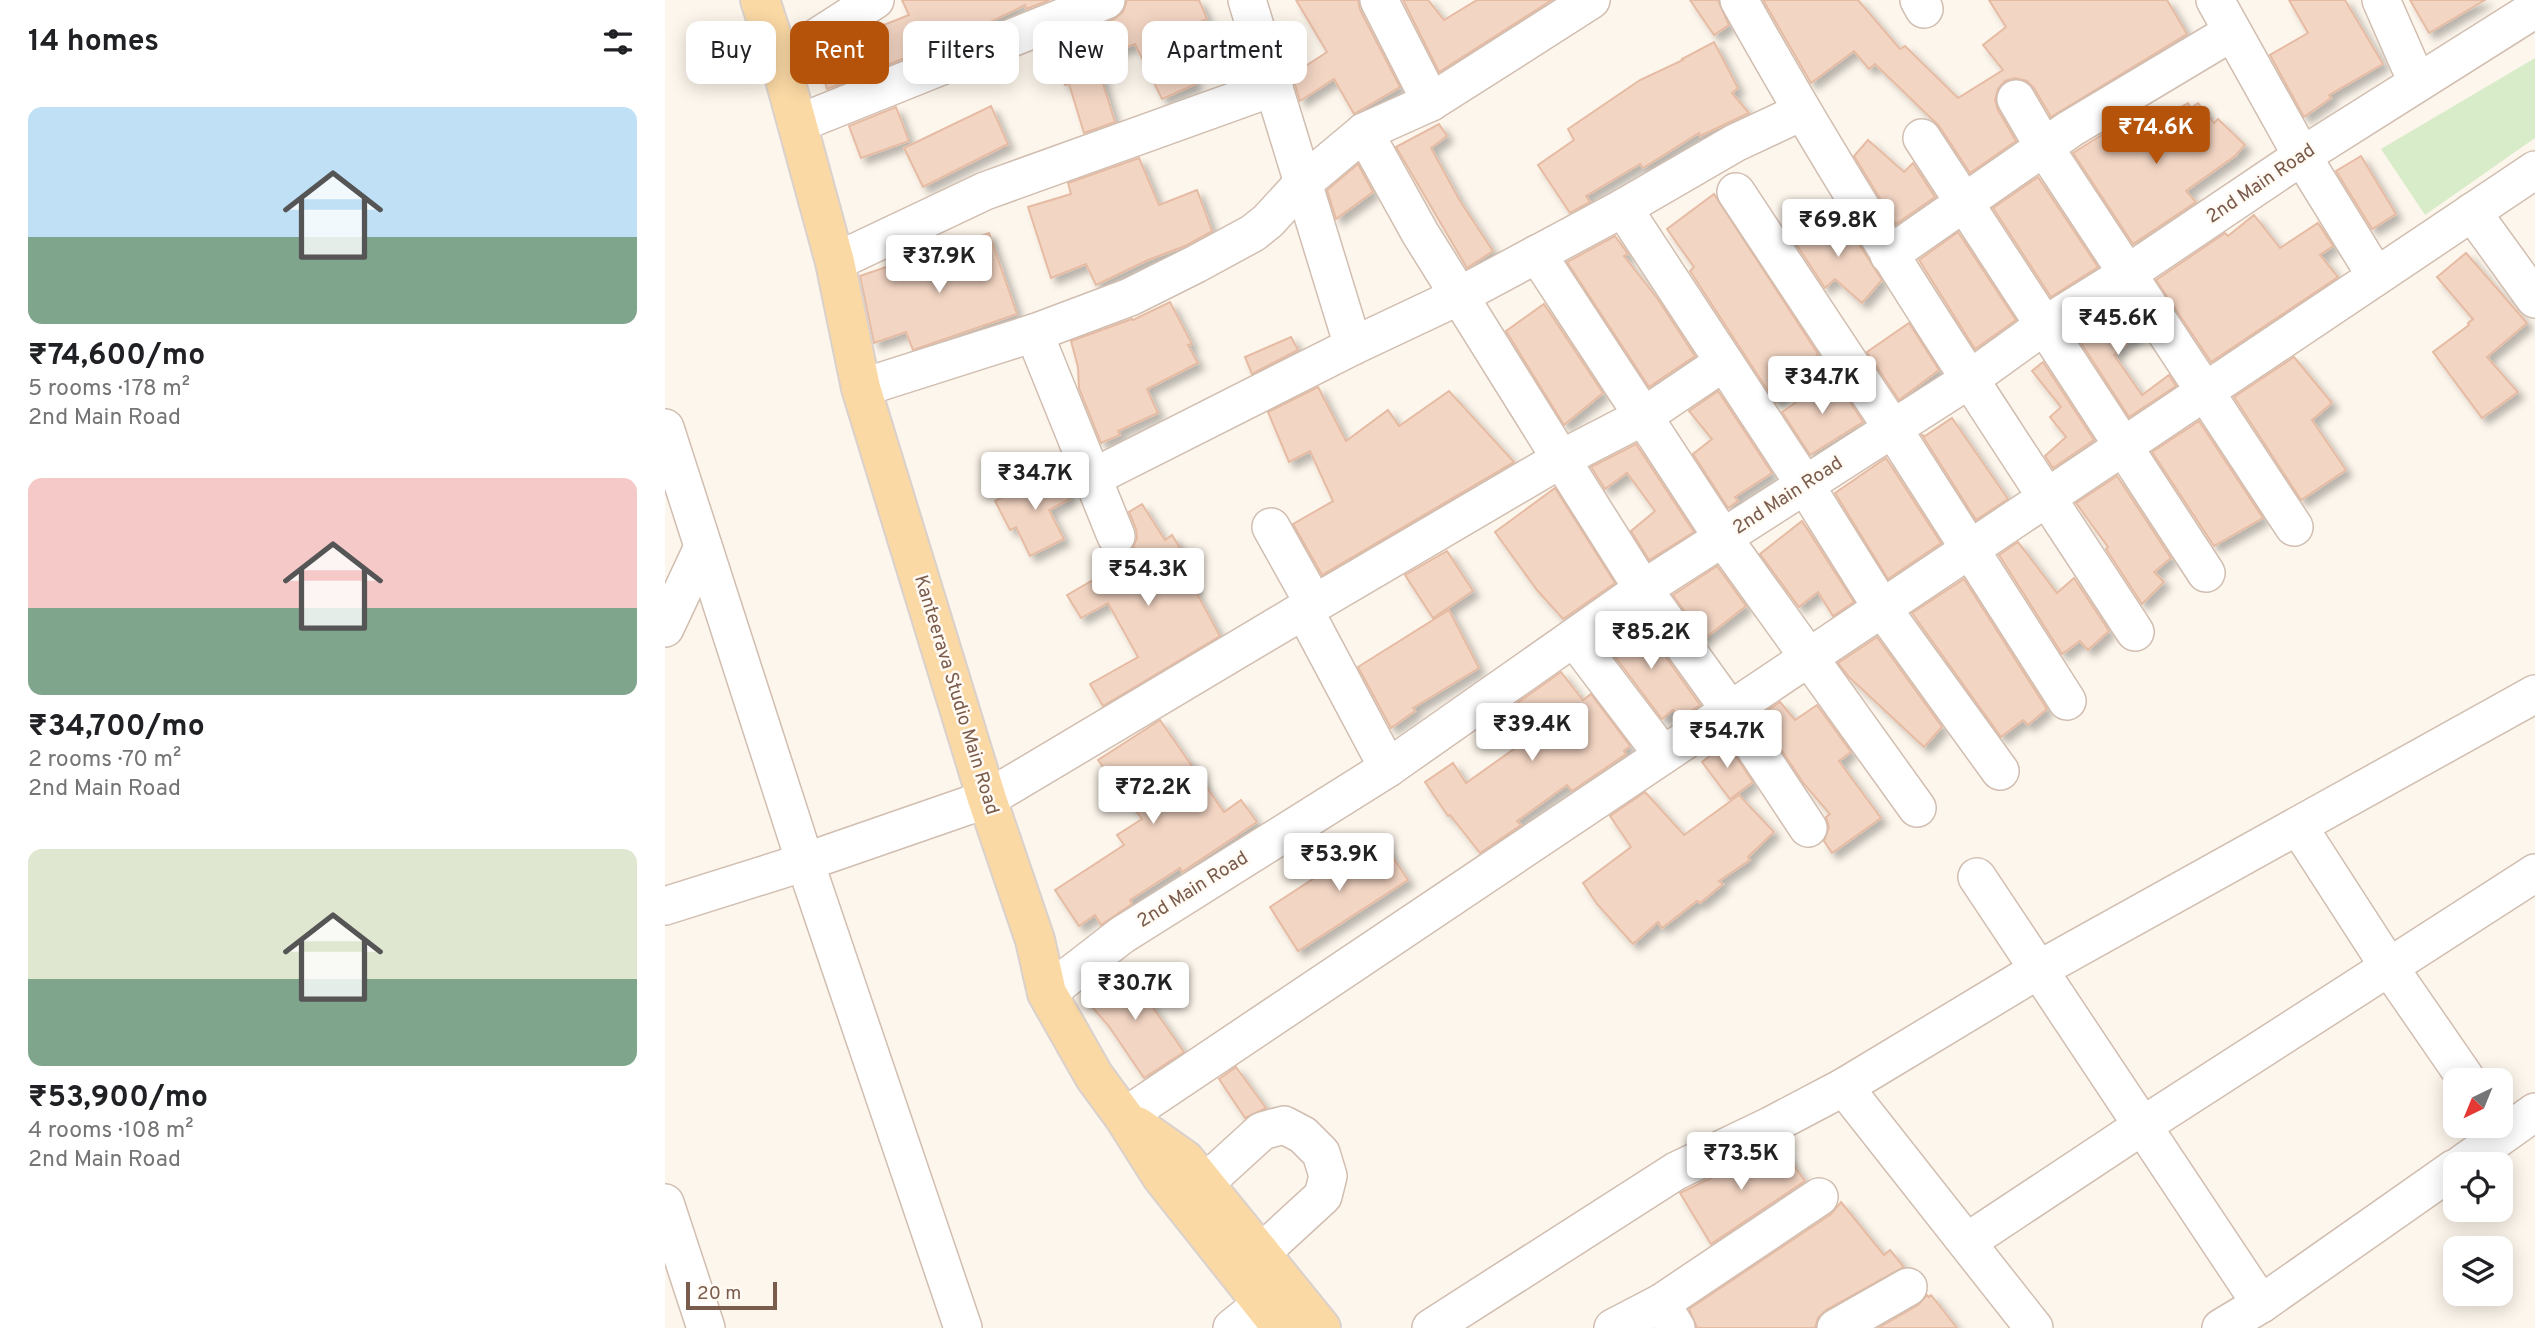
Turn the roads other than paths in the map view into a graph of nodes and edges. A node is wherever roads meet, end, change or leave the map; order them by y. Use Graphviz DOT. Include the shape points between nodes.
graph roads {
  1 [pos="760,0"];
  2 [pos="875,0"];
  3 [pos="1106,0"];
  4 [pos="1247,0"];
  5 [pos="1379,0"];
  6 [pos="1739,0"];
  7 [pos="2215,0"];
  8 [pos="2381,0"];
  9 [pos="1576,4"];
  10 [pos="2535,9"];
  11 [pos="2232,32"];
  12 [pos="780,61"];
  13 [pos="2417,82"];
  14 [pos="1274,87"];
  15 [pos="2016,99"];
  16 [pos="1431,102"];
  17 [pos="1801,112"];
  18 [pos="797,124"];
  19 [pos="1364,132"];
  20 [pos="1922,138"];
  21 [pos="2044,147"];
  22 [pos="2302,156"];
  23 [pos="2535,170"];
  24 [pos="1303,183"];
  25 [pos="1736,192"];
  26 [pos="1965,202"];
  27 [pos="1623,208"];
  28 [pos="2472,212"];
  29 [pos="1537,254"];
  30 [pos="1889,255"];
  31 [pos="835,262"];
  32 [pos="2127,274"];
  33 [pos="2376,276"];
  34 [pos="1459,296"];
  35 [pos="2535,299"];
  36 [pos="2045,325"];
  37 [pos="1034,333"];
  38 [pos="1353,346"];
  39 [pos="1724,362"];
  40 [pos="1970,379"];
  41 [pos="861,388"];
  42 [pos="2205,391"];
  43 [pos="1644,416"];
  44 [pos="665,428"];
  45 [pos="1893,429"];
  46 [pos="2123,446"];
  47 [pos="1561,459"];
  48 [pos="1092,478"];
  49 [pos="1805,485"];
  50 [pos="2047,498"];
  51 [pos="1271,527"];
  52 [pos="2294,527"];
  53 [pos="1117,536"];
  54 [pos="1723,538"];
  55 [pos="703,547"];
  56 [pos="1970,549"];
  57 [pos="2206,573"];
  58 [pos="1643,589"];
  59 [pos="1309,607"];
  60 [pos="1882,608"];
  61 [pos="665,628"];
  62 [pos="2135,632"];
  63 [pos="1574,638"];
  64 [pos="1808,657"];
  65 [pos="2535,694"];
  66 [pos="2067,701"];
  67 [pos="1730,710"];
  68 [pos="1663,755"];
  69 [pos="1388,768"];
  70 [pos="2000,771"];
  71 [pos="987,799"];
  72 [pos="1917,808"];
  73 [pos="2298,826"];
  74 [pos="1808,828"];
  75 [pos="805,862"];
  76 [pos="2535,873"];
  77 [pos="1977,877"];
  78 [pos="665,906"];
  79 [pos="2389,967"];
  80 [pos="2038,970"];
  81 [pos="1047,993"];
  82 [pos="2459,1068"];
  83 [pos="1844,1087"];
  84 [pos="2535,1112"];
  85 [pos="1124,1117"];
  86 [pos="2513,1124"];
  87 [pos="2142,1126"];
  88 [pos="2492,1138"];
  89 [pos="2476,1152"];
  90 [pos="2443,1176"];
  91 [pos="1205,1183"];
  92 [pos="1819,1197"];
  93 [pos="665,1203"];
  94 [pos="1967,1242"];
  95 [pos="1261,1253"];
  96 [pos="1908,1287"];
  97 [pos="2261,1304"];
  98 [pos="1272,1316"];
  99 [pos="1668,1316"];
  100 [pos="705,1328"];
  101 [pos="963,1328"];
  102 [pos="1232,1328"];
  103 [pos="1321,1328"];
  104 [pos="1431,1328"];
  105 [pos="1613,1328"];
  106 [pos="1836,1328"];
  107 [pos="2034,1328"];
  108 [pos="2221,1328"];
  1 -- 12 [label="main road, Kanteerava Studio Main Road"];
  2 -- 12 [label="street"];
  3 -- 18 [label="street"];
  4 -- 14 [label="street"];
  5 -- 16 [label="street"];
  6 -- 17 [label="street"];
  7 -- 11 [label="street"];
  8 -- 13 [label="street"];
  9 -- 16 [label="street"];
  10 -- 13 [label="street, 2nd Main Road"];
  11 -- 21 [label="street"];
  11 -- 22 [label="street"];
  12 -- 18 [label="main road, Kanteerava Studio Main Road"];
  13 -- 22 [label="street, 2nd Main Road"];
  14 -- 24 [label="street"];
  14 -- 31 [label="street" via="985,191"];
  15 -- 21 [label="street"];
  16 -- 19 [label="street"];
  17 -- 27 [label="street" via="1735,143"];
  17 -- 30 [label="street"];
  18 -- 31 [label="main road, Kanteerava Studio Main Road"];
  19 -- 24 [label="street"];
  19 -- 34 [label="street"];
  20 -- 26 [label="street"];
  21 -- 26 [label="street"];
  21 -- 32 [label="street"];
  22 -- 32 [label="street, 2nd Main Road"];
  22 -- 33 [label="street"];
  23 -- 28 [label="street"];
  24 -- 37 [label="street" via="1253,233 1130,297"];
  24 -- 38 [label="street"];
  25 -- 45 [label="street"];
  26 -- 30 [label="street"];
  26 -- 36 [label="street"];
  27 -- 29 [label="street"];
  27 -- 39 [label="street"];
  28 -- 33 [label="street"];
  28 -- 35 [label="street"];
  29 -- 34 [label="street"];
  29 -- 43 [label="street"];
  30 -- 40 [label="street"];
  31 -- 41 [label="main road, Kanteerava Studio Main Road"];
  32 -- 36 [label="street, 2nd Main Road"];
  32 -- 42 [label="street"];
  33 -- 42 [label="street"];
  34 -- 38 [label="street"];
  34 -- 47 [label="street"];
  36 -- 40 [label="street, 2nd Main Road"];
  36 -- 46 [label="street"];
  37 -- 41 [label="street"];
  37 -- 48 [label="street"];
  38 -- 48 [label="street"];
  39 -- 43 [label="street"];
  39 -- 49 [label="street"];
  40 -- 45 [label="street, 2nd Main Road"];
  40 -- 50 [label="street"];
  41 -- 71 [label="main road, Kanteerava Studio Main Road"];
  42 -- 46 [label="street"];
  42 -- 52 [label="street"];
  43 -- 47 [label="street"];
  43 -- 54 [label="street"];
  44 -- 55 [label="street"];
  45 -- 49 [label="street, 2nd Main Road"];
  45 -- 56 [label="street"];
  46 -- 50 [label="street"];
  46 -- 57 [label="street"];
  47 -- 58 [label="street"];
  47 -- 59 [label="street"];
  48 -- 53 [label="street"];
  49 -- 54 [label="street, 2nd Main Road"];
  49 -- 60 [label="street"];
  50 -- 56 [label="street"];
  50 -- 62 [label="street"];
  51 -- 59 [label="street"];
  54 -- 58 [label="street, 2nd Main Road"];
  54 -- 64 [label="street"];
  55 -- 61 [label="street"];
  55 -- 75 [label="street"];
  56 -- 60 [label="street"];
  56 -- 66 [label="street"];
  58 -- 63 [label="street, 2nd Main Road"];
  58 -- 67 [label="street"];
  59 -- 69 [label="street"];
  59 -- 71 [label="street"];
  60 -- 64 [label="street"];
  60 -- 70 [label="street"];
  63 -- 68 [label="street"];
  63 -- 69 [label="street, 2nd Main Road"];
  64 -- 67 [label="street"];
  64 -- 72 [label="street"];
  65 -- 73 [label="street"];
  67 -- 68 [label="street"];
  67 -- 74 [label="street"];
  68 -- 85 [label="street"];
  69 -- 81 [label="street, 2nd Main Road" via="1122,934"];
  71 -- 75 [label="street"];
  71 -- 81 [label="main road, Kanteerava Studio Main Road" via="1035,940"];
  73 -- 79 [label="street"];
  73 -- 80 [label="street"];
  75 -- 78 [label="street"];
  75 -- 101 [label="street"];
  76 -- 79 [label="street"];
  77 -- 80 [label="street"];
  79 -- 82 [label="street"];
  79 -- 87 [label="street"];
  80 -- 83 [label="street"];
  80 -- 87 [label="street"];
  81 -- 85 [label="main road, Kanteerava Studio Main Road" via="1094,1076"];
  83 -- 94 [label="street"];
  83 -- 104 [label="street" via="1676,1171"];
  84 -- 86 [label="street"];
  85 -- 91 [label="main road" via="1185,1160"];
  85 -- 98 [label="main road, Kanteerava Studio Main Road" via="1162,1177"];
  87 -- 94 [label="street"];
  87 -- 97 [label="street"];
  88 -- 89 [label="street"];
  90 -- 97 [label="street"];
  91 -- 95 [label="main road"];
  91 -- 95 [label="street" via="1262,1131 1284,1125 1321,1153 1328,1176 1323,1196"];
  92 -- 99 [label="street"];
  93 -- 100 [label="street"];
  94 -- 107 [label="street"];
  95 -- 103 [label="main road"];
  96 -- 106 [label="street"];
  97 -- 108 [label="street"];
  98 -- 102 [label="street"];
  99 -- 105 [label="street"];
}
